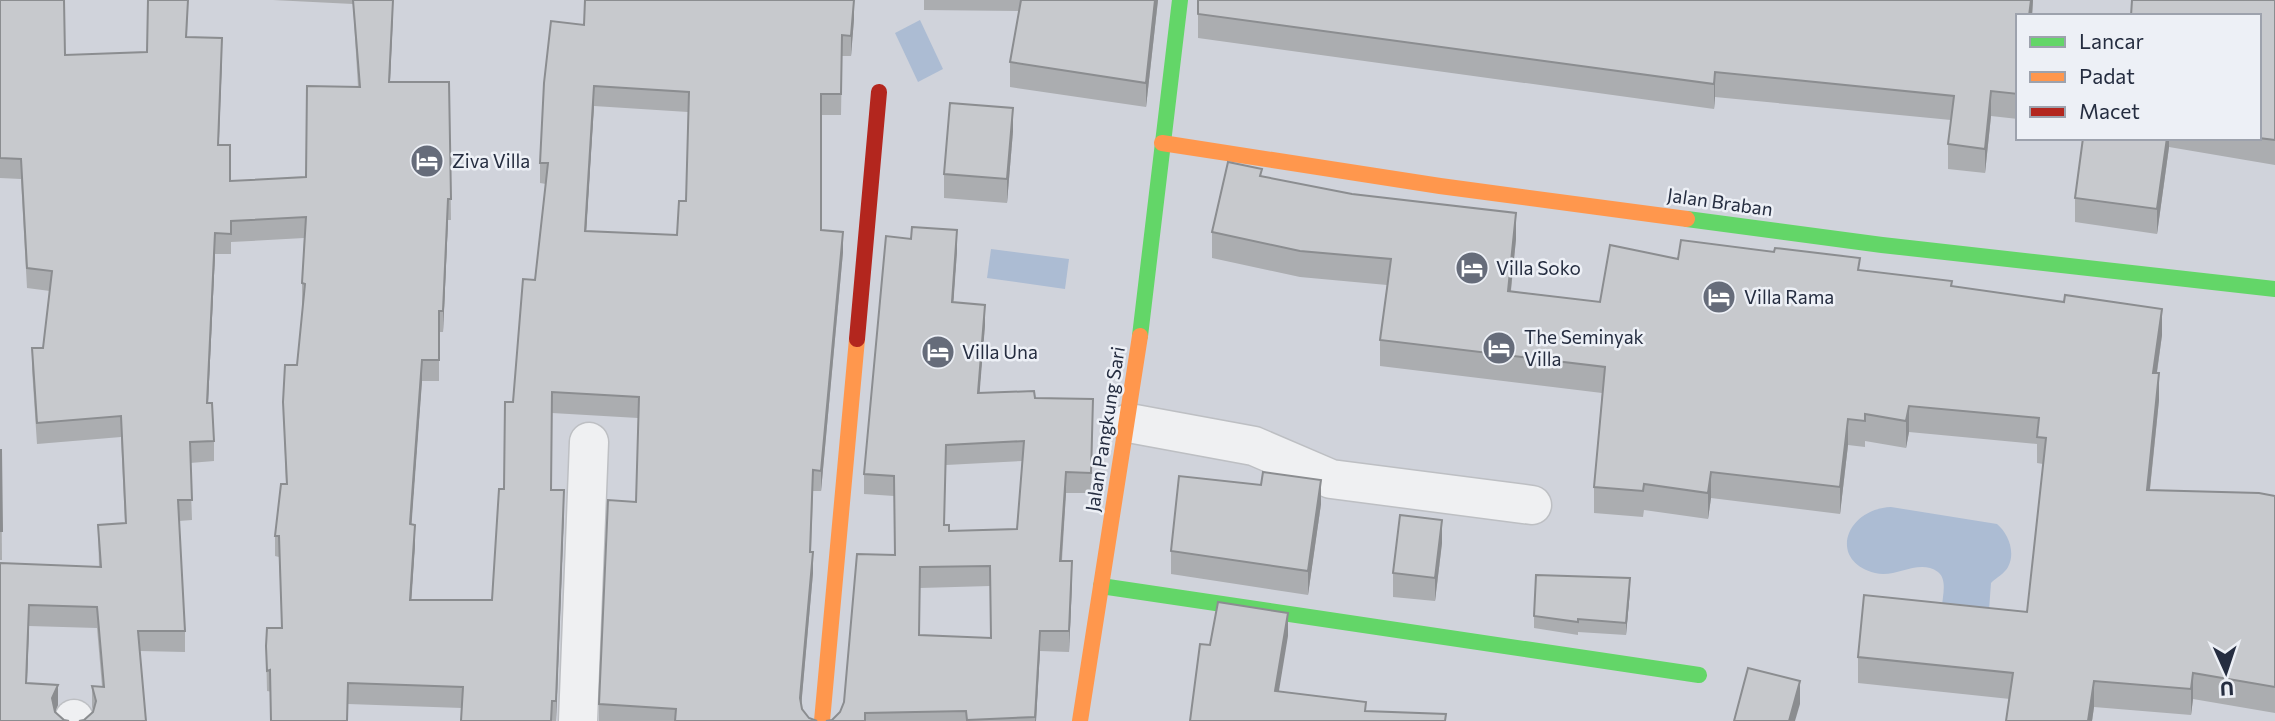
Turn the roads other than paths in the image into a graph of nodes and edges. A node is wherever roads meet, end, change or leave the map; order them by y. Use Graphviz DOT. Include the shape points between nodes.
graph roads {
  1 [pos="1180,0"];
  2 [pos="879,92"];
  3 [pos="1162,143"];
  4 [pos="2275,289"];
  5 [pos="1129,424"];
  6 [pos="589,442"];
  7 [pos="1532,505"];
  8 [pos="1101,586"];
  9 [pos="1699,676"];
  10 [pos="578,721"];
  11 [pos="822,721"];
  12 [pos="1080,721"];
  1 -- 3 [label="street, Jalan Pangkung Sari"];
  2 -- 11 [label="street"];
  3 -- 4 [label="street, Jalan Braban" via="1440,186 1882,245"];
  3 -- 5 [label="street, Jalan Pangkung Sari"];
  5 -- 7 [label="street" via="1254,446 1331,479"];
  5 -- 8 [label="street, Jalan Pangkung Sari"];
  6 -- 10 [label="street"];
  8 -- 9 [label="street"];
  8 -- 12 [label="street, Jalan Pangkung Sari"];
}
